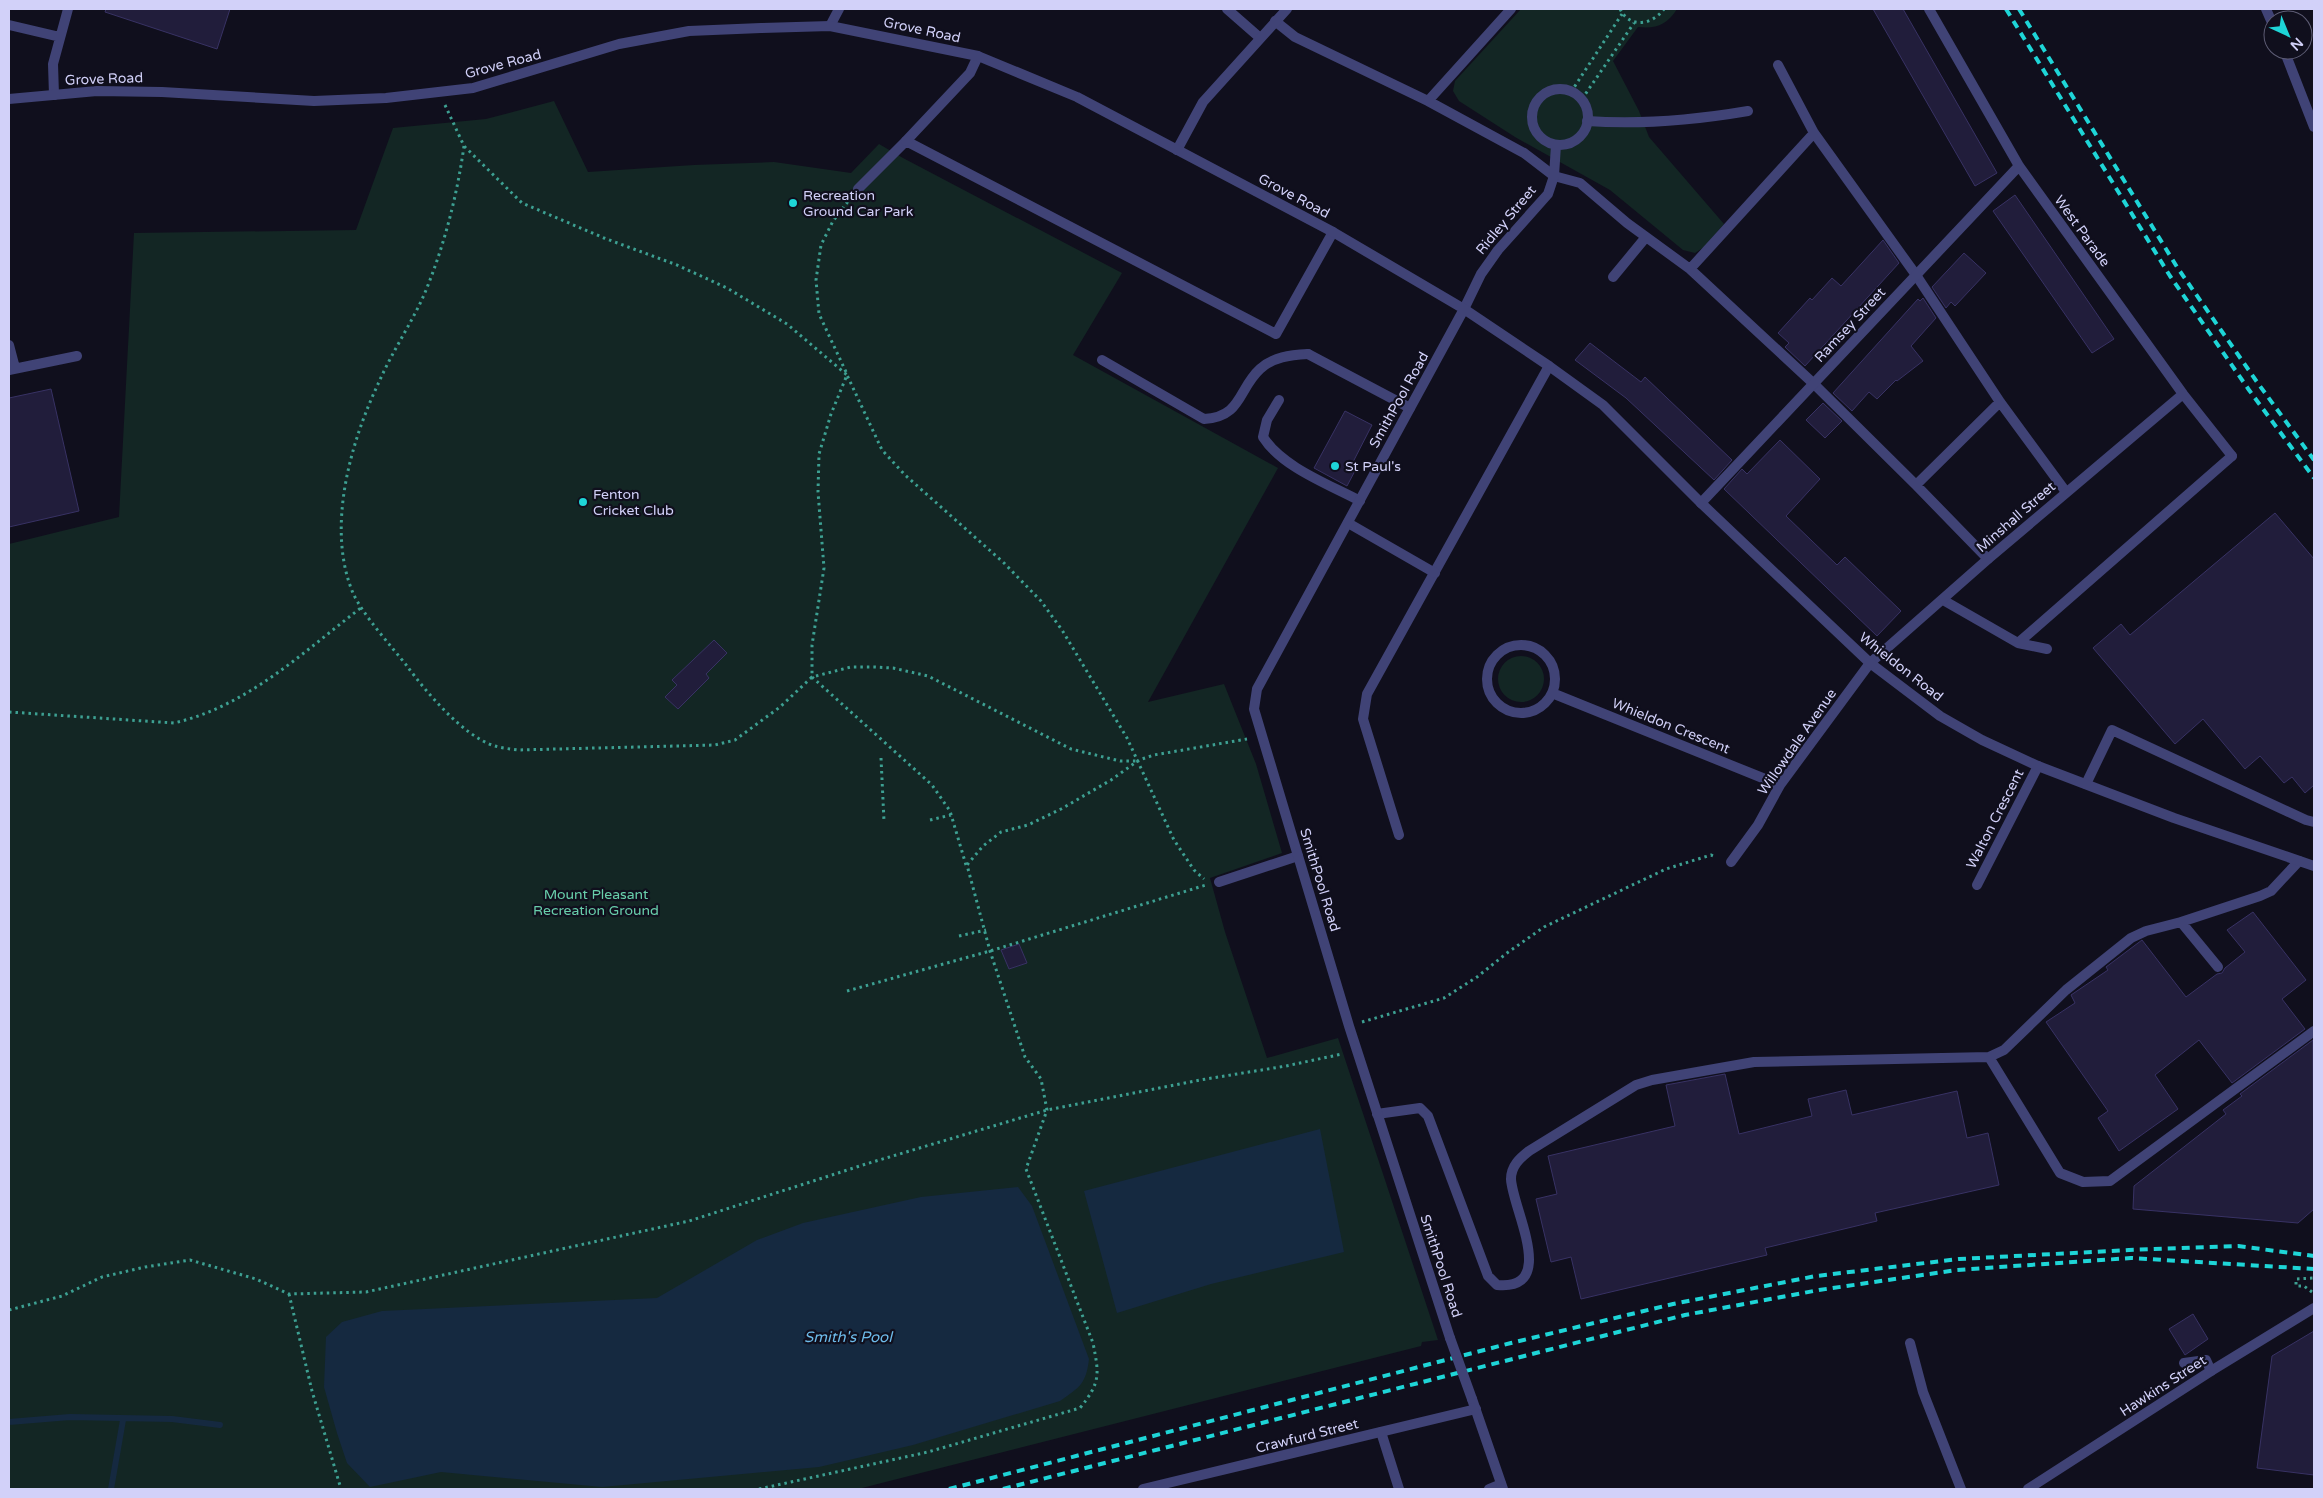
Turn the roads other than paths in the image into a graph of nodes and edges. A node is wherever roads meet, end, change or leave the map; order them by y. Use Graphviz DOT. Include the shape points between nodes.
graph roads {
  1 [pos="68,9"];
  2 [pos="839,9"];
  3 [pos="1227,9"];
  4 [pos="1287,9"];
  5 [pos="1511,9"];
  6 [pos="1929,9"];
  7 [pos="1275,22"];
  8 [pos="9,25"];
  9 [pos="830,26"];
  10 [pos="60,36"];
  11 [pos="1259,37"];
  12 [pos="978,56"];
  13 [pos="2288,60"];
  14 [pos="1778,64"];
  15 [pos="54,95"];
  16 [pos="9,99"];
  17 [pos="1428,101"];
  18 [pos="1748,111"];
  19 [pos="1587,121"];
  20 [pos="2314,127"];
  21 [pos="1814,133"];
  22 [pos="906,141"];
  23 [pos="1556,145"];
  24 [pos="1177,150"];
  25 [pos="2019,166"];
  26 [pos="1554,176"];
  27 [pos="858,189"];
  28 [pos="1333,232"];
  29 [pos="1646,237"];
  30 [pos="1690,269"];
  31 [pos="1916,275"];
  32 [pos="1612,277"];
  33 [pos="1464,309"];
  34 [pos="9,345"];
  35 [pos="77,356"];
  36 [pos="1102,360"];
  37 [pos="1549,366"];
  38 [pos="12,369"];
  39 [pos="1814,384"];
  40 [pos="2183,394"];
  41 [pos="1279,400"];
  42 [pos="2000,402"];
  43 [pos="1410,408"];
  44 [pos="1916,485"];
  45 [pos="2066,492"];
  46 [pos="1360,501"];
  47 [pos="1701,504"];
  48 [pos="1348,522"];
  49 [pos="1988,559"];
  50 [pos="1435,573"];
  51 [pos="1943,600"];
  52 [pos="2018,643"];
  53 [pos="2047,649"];
  54 [pos="1870,664"];
  55 [pos="1552,693"];
  56 [pos="2038,766"];
  57 [pos="2086,784"];
  58 [pos="1780,785"];
  59 [pos="2314,822"];
  60 [pos="1399,835"];
  61 [pos="1298,856"];
  62 [pos="2299,861"];
  63 [pos="1731,862"];
  64 [pos="2314,866"];
  65 [pos="1219,882"];
  66 [pos="1977,885"];
  67 [pos="2181,922"];
  68 [pos="2218,967"];
  69 [pos="2314,1031"];
  70 [pos="1989,1057"];
  71 [pos="1377,1114"];
  72 [pos="2314,1308"];
  73 [pos="1910,1343"];
  74 [pos="2184,1363"];
  75 [pos="2212,1371"];
  76 [pos="1476,1409"];
  77 [pos="1381,1432"];
  78 [pos="1502,1487"];
  79 [pos="1143,1489"];
  80 [pos="1399,1489"];
  81 [pos="1489,1489"];
  82 [pos="1961,1489"];
  83 [pos="2028,1489"];
  1 -- 10 [label="street"];
  2 -- 9 [label="street"];
  3 -- 11 [label="street"];
  4 -- 7 [label="street"];
  5 -- 17 [label="street"];
  6 -- 25 [label="street, West Parade"];
  7 -- 11 [label="street"];
  7 -- 17 [label="street" via="1295,37"];
  8 -- 10 [label="street"];
  9 -- 12 [label="street, Grove Road"];
  9 -- 15 [label="street, Grove Road" via="689,31 619,44 473,88 386,98 314,101 97,91"];
  10 -- 15 [label="street" via="53,64"];
  11 -- 24 [label="street" via="1203,102"];
  12 -- 22 [label="street" via="970,73"];
  12 -- 24 [label="street, Grove Road" via="1077,96"];
  13 -- 20 [label="street"];
  14 -- 21 [label="street"];
  15 -- 16 [label="street, Grove Road"];
  17 -- 26 [label="street" via="1524,153"];
  18 -- 19 [label="street" via="1706,118 1620,123"];
  19 -- 23 [label="street" via="1582,135 1574,141"];
  19 -- 23 [label="street" via="1582,99 1571,92 1551,90 1540,98 1532,116 1534,128 1539,136"];
  21 -- 30 [label="street"];
  21 -- 31 [label="street"];
  22 -- 27 [label="street"];
  22 -- 28 [label="street" via="1276,334"];
  23 -- 26 [label="street, Ridley Street"];
  24 -- 28 [label="street, Grove Road"];
  25 -- 31 [label="street, Ramsey Street"];
  25 -- 40 [label="street, West Parade"];
  26 -- 29 [label="street" via="1580,183"];
  26 -- 33 [label="street, Ridley Street" via="1548,194 1480,274"];
  28 -- 33 [label="street, Grove Road"];
  29 -- 30 [label="street"];
  29 -- 32 [label="street"];
  30 -- 39 [label="street"];
  31 -- 39 [label="street, Ramsey Street"];
  31 -- 42 [label="street"];
  33 -- 37 [label="street, Grove Road"];
  33 -- 43 [label="street, SmithPool Road"];
  34 -- 38 [label="street"];
  35 -- 38 [label="street"];
  36 -- 43 [label="street" via="1204,419 1219,418 1231,409 1262,367 1286,355 1308,354"];
  37 -- 47 [label="street, Whieldon Road" via="1602,405"];
  37 -- 50 [label="street"];
  39 -- 44 [label="street"];
  39 -- 47 [label="street, Ramsey Street"];
  40 -- 45 [label="street, Minshall Street"];
  40 -- 52 [label="street, West Parade" via="2232,456"];
  41 -- 46 [label="street" via="1267,420 1263,436 1270,448 1287,462"];
  42 -- 44 [label="street"];
  42 -- 45 [label="street"];
  43 -- 46 [label="street, SmithPool Road"];
  44 -- 49 [label="street"];
  45 -- 49 [label="street, Minshall Street"];
  46 -- 48 [label="street, SmithPool Road"];
  47 -- 54 [label="street, Whieldon Road"];
  48 -- 50 [label="street"];
  48 -- 61 [label="street, SmithPool Road" via="1257,688 1254,709"];
  49 -- 51 [label="street, Minshall Street"];
  50 -- 60 [label="street" via="1367,694 1364,706 1363,719"];
  51 -- 52 [label="street"];
  51 -- 54 [label="street, Minshall Street"];
  52 -- 53 [label="street"];
  54 -- 56 [label="street, Whieldon Road" via="1940,716"];
  54 -- 58 [label="street, Willowdale Avenue"];
  55 -- 55 [label="street" via="1553,666 1544,653 1534,647 1506,648 1493,659 1487,681 1490,693 1504,709 1516,713 1529,712 1547,701"];
  55 -- 58 [label="street, Whieldon Crescent"];
  56 -- 57 [label="street, Whieldon Road"];
  56 -- 66 [label="street, Walton Crescent"];
  57 -- 59 [label="street" via="2112,730"];
  57 -- 62 [label="street, Whieldon Road"];
  58 -- 63 [label="street, Willowdale Avenue" via="1758,825"];
  61 -- 65 [label="street"];
  61 -- 71 [label="street, SmithPool Road"];
  62 -- 64 [label="street, Whieldon Road"];
  62 -- 67 [label="street" via="2271,890 2260,896"];
  67 -- 68 [label="street"];
  67 -- 70 [label="street" via="2131,938 2066,990 2004,1050"];
  69 -- 70 [label="street" via="2110,1181 2083,1182 2060,1173"];
  70 -- 71 [label="street" via="1754,1062 1636,1085 1516,1161 1511,1178 1530,1255 1527,1274 1518,1283 1506,1286 1496,1285 1488,1276 1428,1116 1420,1108"];
  71 -- 76 [label="street, SmithPool Road, bridge"];
  72 -- 75 [label="street, Hawkins Street"];
  73 -- 82 [label="street" via="1923,1392"];
  74 -- 75 [label="street" via="2206,1360"];
  75 -- 83 [label="street, Hawkins Street"];
  76 -- 77 [label="street, Crawfurd Street"];
  76 -- 78 [label="street, SmithPool Road"];
  77 -- 79 [label="street, Crawfurd Street"];
  77 -- 80 [label="street"];
  78 -- 81 [label="street"];
}
